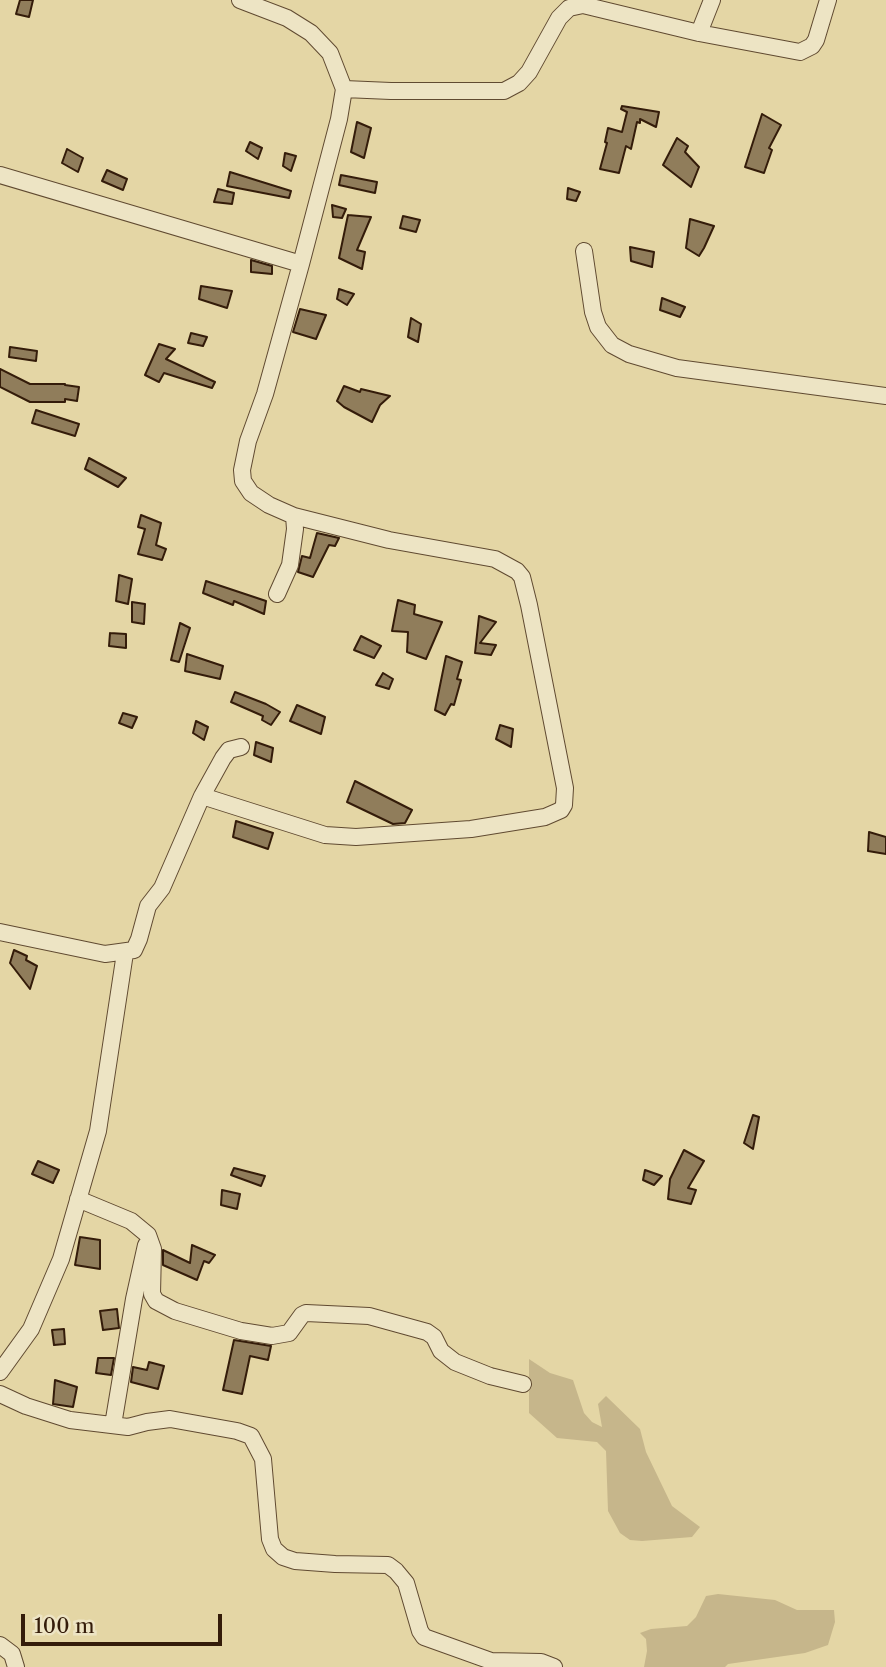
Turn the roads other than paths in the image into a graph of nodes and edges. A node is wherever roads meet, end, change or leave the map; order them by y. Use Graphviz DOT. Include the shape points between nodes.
graph roads {
  1 [pos="712,0"];
  2 [pos="828,0"];
  3 [pos="245,1"];
  4 [pos="699,33"];
  5 [pos="344,89"];
  6 [pos="0,175"];
  7 [pos="584,251"];
  8 [pos="301,264"];
  9 [pos="886,396"];
  10 [pos="294,516"];
  11 [pos="277,594"];
  12 [pos="241,747"];
  13 [pos="202,796"];
  14 [pos="0,932"];
  15 [pos="125,953"];
  16 [pos="78,1199"];
  17 [pos="148,1235"];
  18 [pos="0,1372"];
  19 [pos="523,1384"];
  20 [pos="0,1394"];
  21 [pos="113,1425"];
  22 [pos="0,1645"];
  23 [pos="16,1667"];
  24 [pos="554,1667"];
  1 -- 4 [label="street"];
  2 -- 4 [label="street" via="816,40 800,52"];
  3 -- 5 [label="street" via="311,33 330,53"];
  4 -- 5 [label="street" via="583,5 569,8 559,18 529,72 504,91"];
  5 -- 8 [label="street"];
  6 -- 8 [label="street"];
  7 -- 9 [label="street" via="598,327 612,345 629,354 677,368"];
  8 -- 10 [label="street" via="242,470 251,493"];
  10 -- 11 [label="street" via="290,565"];
  10 -- 13 [label="street" via="389,540 495,559 517,571 529,605 558,745 564,805 545,817 471,829 356,837 325,835"];
  12 -- 13 [label="street" via="229,750"];
  13 -- 15 [label="street" via="162,888 148,906 139,940 134,950"];
  14 -- 15 [label="street" via="105,954"];
  15 -- 16 [label="street" via="98,1131"];
  16 -- 17 [label="street" via="131,1221"];
  16 -- 18 [label="street" via="61,1259 31,1329"];
  17 -- 19 [label="street" via="153,1248 152,1294 175,1311 272,1336 289,1333 306,1313 369,1316 428,1332 455,1362"];
  17 -- 21 [label="street"];
  20 -- 21 [label="street" via="70,1420"];
  21 -- 24 [label="street" via="128,1427 170,1419 251,1436 263,1459 270,1539 283,1557 388,1565 406,1583 424,1637 492,1661 541,1662"];
  22 -- 23 [label="street" via="12,1654"];
}
